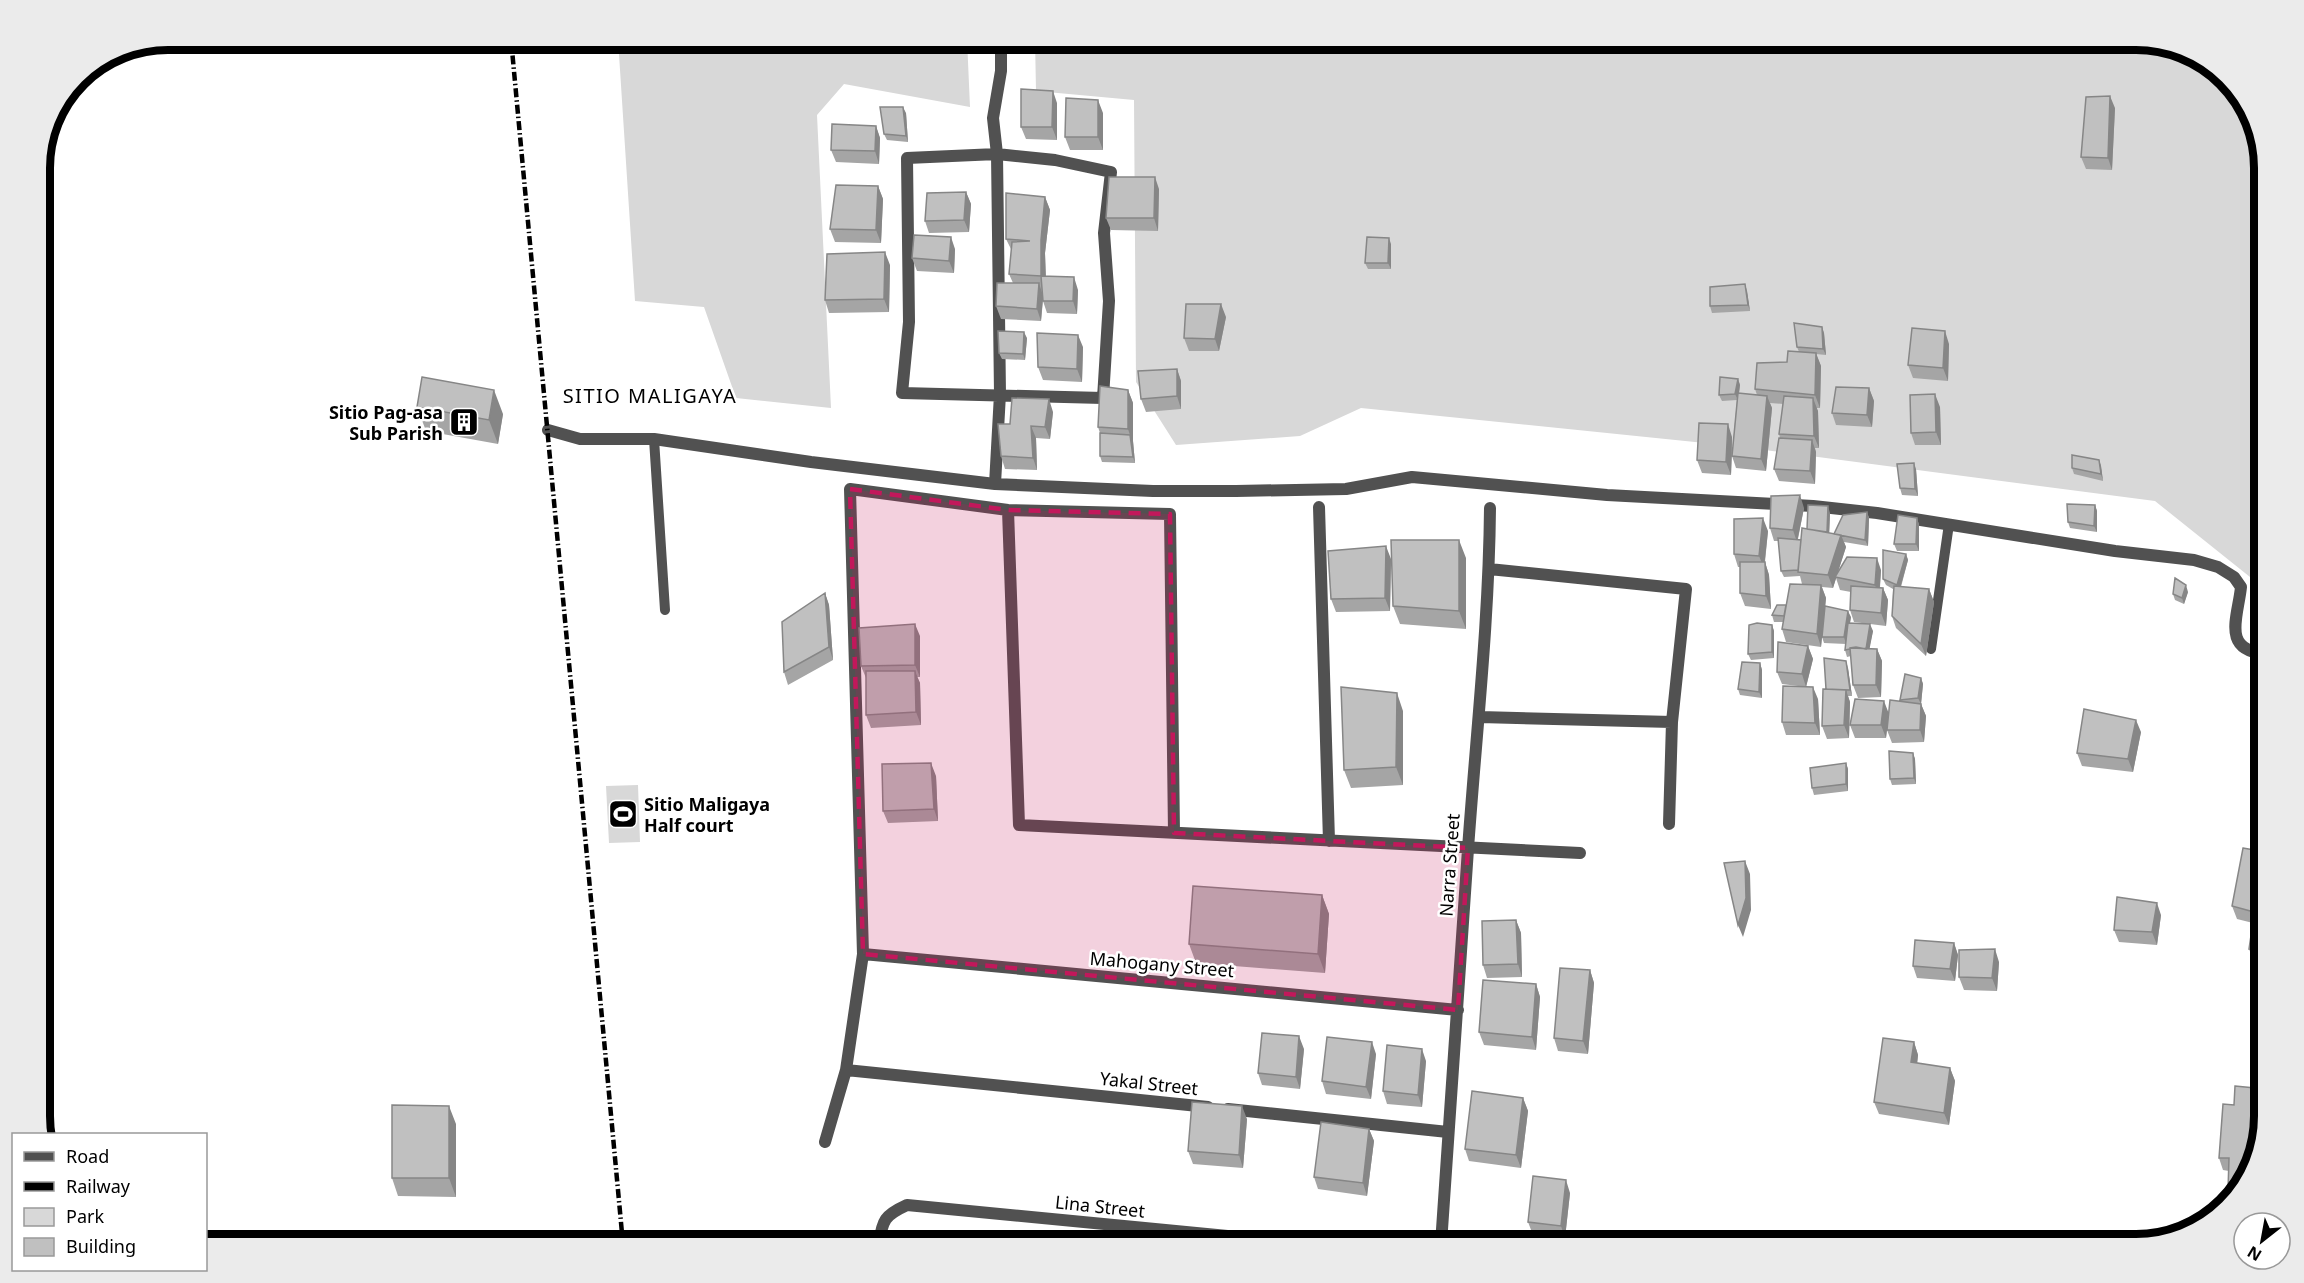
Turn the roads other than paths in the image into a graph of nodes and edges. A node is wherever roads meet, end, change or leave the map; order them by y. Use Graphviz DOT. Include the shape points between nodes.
graph roads {
  1 [pos="1001,50"];
  2 [pos="997,154"];
  3 [pos="1000,394"];
  4 [pos="548,430"];
  5 [pos="654,439"];
  6 [pos="995,484"];
  7 [pos="1319,507"];
  8 [pos="1490,508"];
  9 [pos="1008,510"];
  10 [pos="1949,524"];
  11 [pos="1489,569"];
  12 [pos="664,610"];
  13 [pos="1931,649"];
  14 [pos="2254,653"];
  15 [pos="1480,717"];
  16 [pos="1672,722"];
  17 [pos="1670,824"];
  18 [pos="1174,833"];
  19 [pos="1329,841"];
  20 [pos="1468,848"];
  21 [pos="1580,853"];
  22 [pos="863,954"];
  23 [pos="1458,1010"];
  24 [pos="846,1070"];
  25 [pos="1448,1132"];
  26 [pos="825,1142"];
  27 [pos="880,1234"];
  28 [pos="1207,1234"];
  29 [pos="1442,1234"];
  1 -- 2 [label="street" via="993,118"];
  2 -- 3 [label="street"];
  2 -- 3 [label="street" via="907,158 909,322 902,393"];
  2 -- 3 [label="street" via="1055,160 1111,172 1104,233 1108,301 1103,398"];
  3 -- 6 [label="street"];
  4 -- 5 [label="street" via="580,439"];
  5 -- 6 [label="street"];
  5 -- 12 [label="lane"];
  6 -- 10 [label="street" via="1153,491 1293,490 1346,489 1412,477 1607,495 1792,504"];
  7 -- 19 [label="street"];
  8 -- 11 [label="street, Narra Street"];
  9 -- 18 [label="street" via="1019,825"];
  9 -- 18 [label="street" via="1170,514"];
  9 -- 22 [label="street" via="850,489"];
  10 -- 13 [label="lane"];
  10 -- 14 [label="street" via="2169,556 2218,567 2241,587 2234,631 2240,645"];
  11 -- 15 [label="street, Narra Street"];
  11 -- 16 [label="street" via="1686,589"];
  15 -- 16 [label="street"];
  15 -- 20 [label="street, Narra Street"];
  16 -- 17 [label="street"];
  18 -- 19 [label="street"];
  19 -- 20 [label="street"];
  20 -- 21 [label="street"];
  20 -- 23 [label="street, Narra Street"];
  22 -- 23 [label="street, Mahogany Street"];
  22 -- 24 [label="street"];
  23 -- 25 [label="street, Narra Street"];
  24 -- 25 [label="street, Yakal Street"];
  24 -- 26 [label="street"];
  25 -- 29 [label="street, Narra Street"];
  27 -- 28 [label="street, Lina Street" via="889,1214 907,1205"];
}
